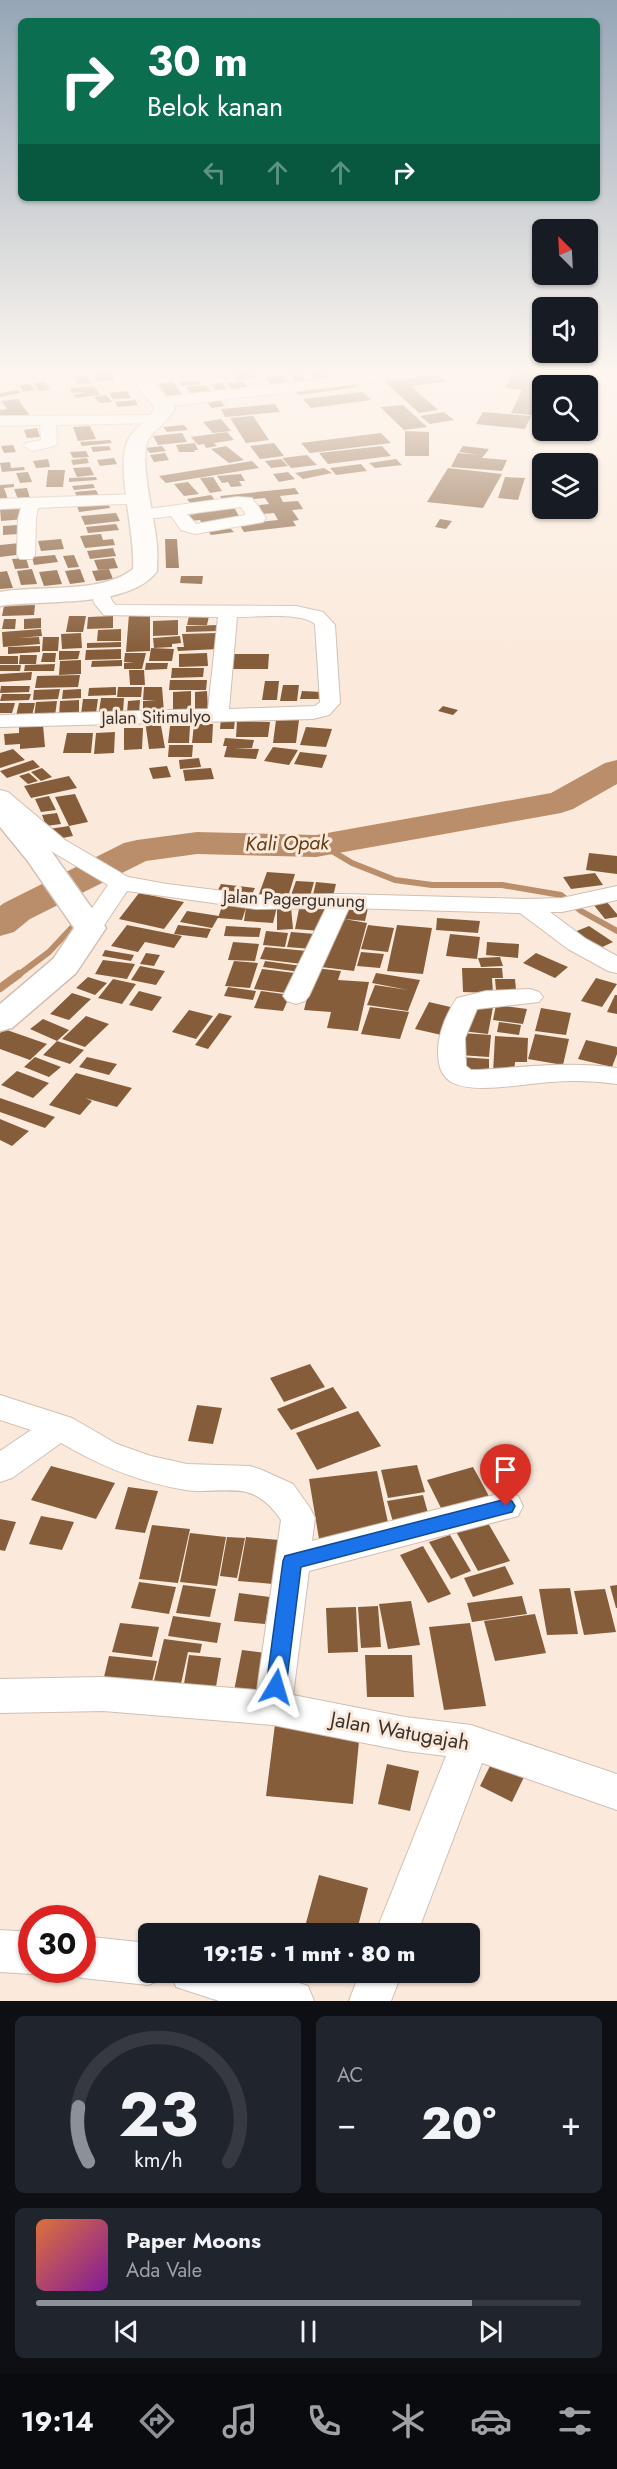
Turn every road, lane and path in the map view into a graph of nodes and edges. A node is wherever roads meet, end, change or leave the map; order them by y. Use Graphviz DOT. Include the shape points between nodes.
graph roads {
  1 [pos="137,465"];
  2 [pos="31,503"];
  3 [pos="0,504"];
  4 [pos="139,507"];
  5 [pos="175,510"];
  6 [pos="26,555"];
  7 [pos="100,590"];
  8 [pos="0,599"];
  9 [pos="228,612"];
  10 [pos="218,716"];
  11 [pos="0,721"];
  12 [pos="0,806"];
  13 [pos="47,849"];
  14 [pos="115,880"];
  15 [pos="617,893"];
  16 [pos="341,901"];
  17 [pos="526,906"];
  18 [pos="84,920"];
  19 [pos="617,966"];
  20 [pos="296,996"];
  21 [pos="530,997"];
  22 [pos="0,1021"];
  23 [pos="617,1076"];
  24 [pos="0,1407"];
  25 [pos="60,1427"];
  26 [pos="0,1469"];
  27 [pos="506,1506"];
  28 [pos="292,1561"];
  29 [pos="0,1696"];
  30 [pos="273,1708"];
  31 [pos="471,1742"];
  32 [pos="617,1792"];
  33 [pos="400,1923"];
  34 [pos="0,1952"];
  35 [pos="18,1953"];
  36 [pos="96,1958"];
  37 [pos="138,1963"];
  38 [pos="230,1983"];
  39 [pos="377,1983"];
  40 [pos="293,2001"];
  41 [pos="370,2001"];
  1 -- 4 [label="main road"];
  2 -- 3 [label="street"];
  2 -- 4 [label="street"];
  2 -- 6 [label="street"];
  4 -- 5 [label="street"];
  4 -- 7 [label="main road" via="145,571 126,585"];
  7 -- 8 [label="main road"];
  7 -- 9 [label="street" via="103,603 111,611"];
  9 -- 10 [label="street"];
  9 -- 10 [label="street, Jalan Sitimulyo" via="306,613 324,621 330,703 313,713"];
  10 -- 11 [label="street, Jalan Sitimulyo"];
  12 -- 13 [label="main road"];
  13 -- 14 [label="street, Jalan Pagergunung"];
  13 -- 18 [label="main road"];
  14 -- 16 [label="street, Jalan Pagergunung" via="256,902"];
  14 -- 18 [label="street"];
  15 -- 17 [label="street, Jalan Pagergunung"];
  16 -- 17 [label="street, Jalan Pagergunung"];
  16 -- 20 [label="street"];
  17 -- 19 [label="street" via="577,944"];
  18 -- 22 [label="main road" via="65,966"];
  21 -- 23 [label="street" via="466,1003 452,1038 451,1065 459,1075 466,1079 579,1072"];
  24 -- 25 [label="street"];
  25 -- 26 [label="street"];
  25 -- 28 [label="street" via="105,1452 149,1469 187,1477 250,1479 281,1494 298,1518"];
  27 -- 28 [label="street"];
  28 -- 30 [label="street"];
  29 -- 30 [label="street, Jalan Watugajah" via="103,1694"];
  30 -- 31 [label="street, Jalan Watugajah" via="405,1734"];
  31 -- 32 [label="street, Jalan Watugajah"];
  31 -- 33 [label="street"];
  34 -- 35 [label="street"];
  36 -- 37 [label="street"];
  38 -- 40 [label="street"];
  39 -- 41 [label="street"];
}
